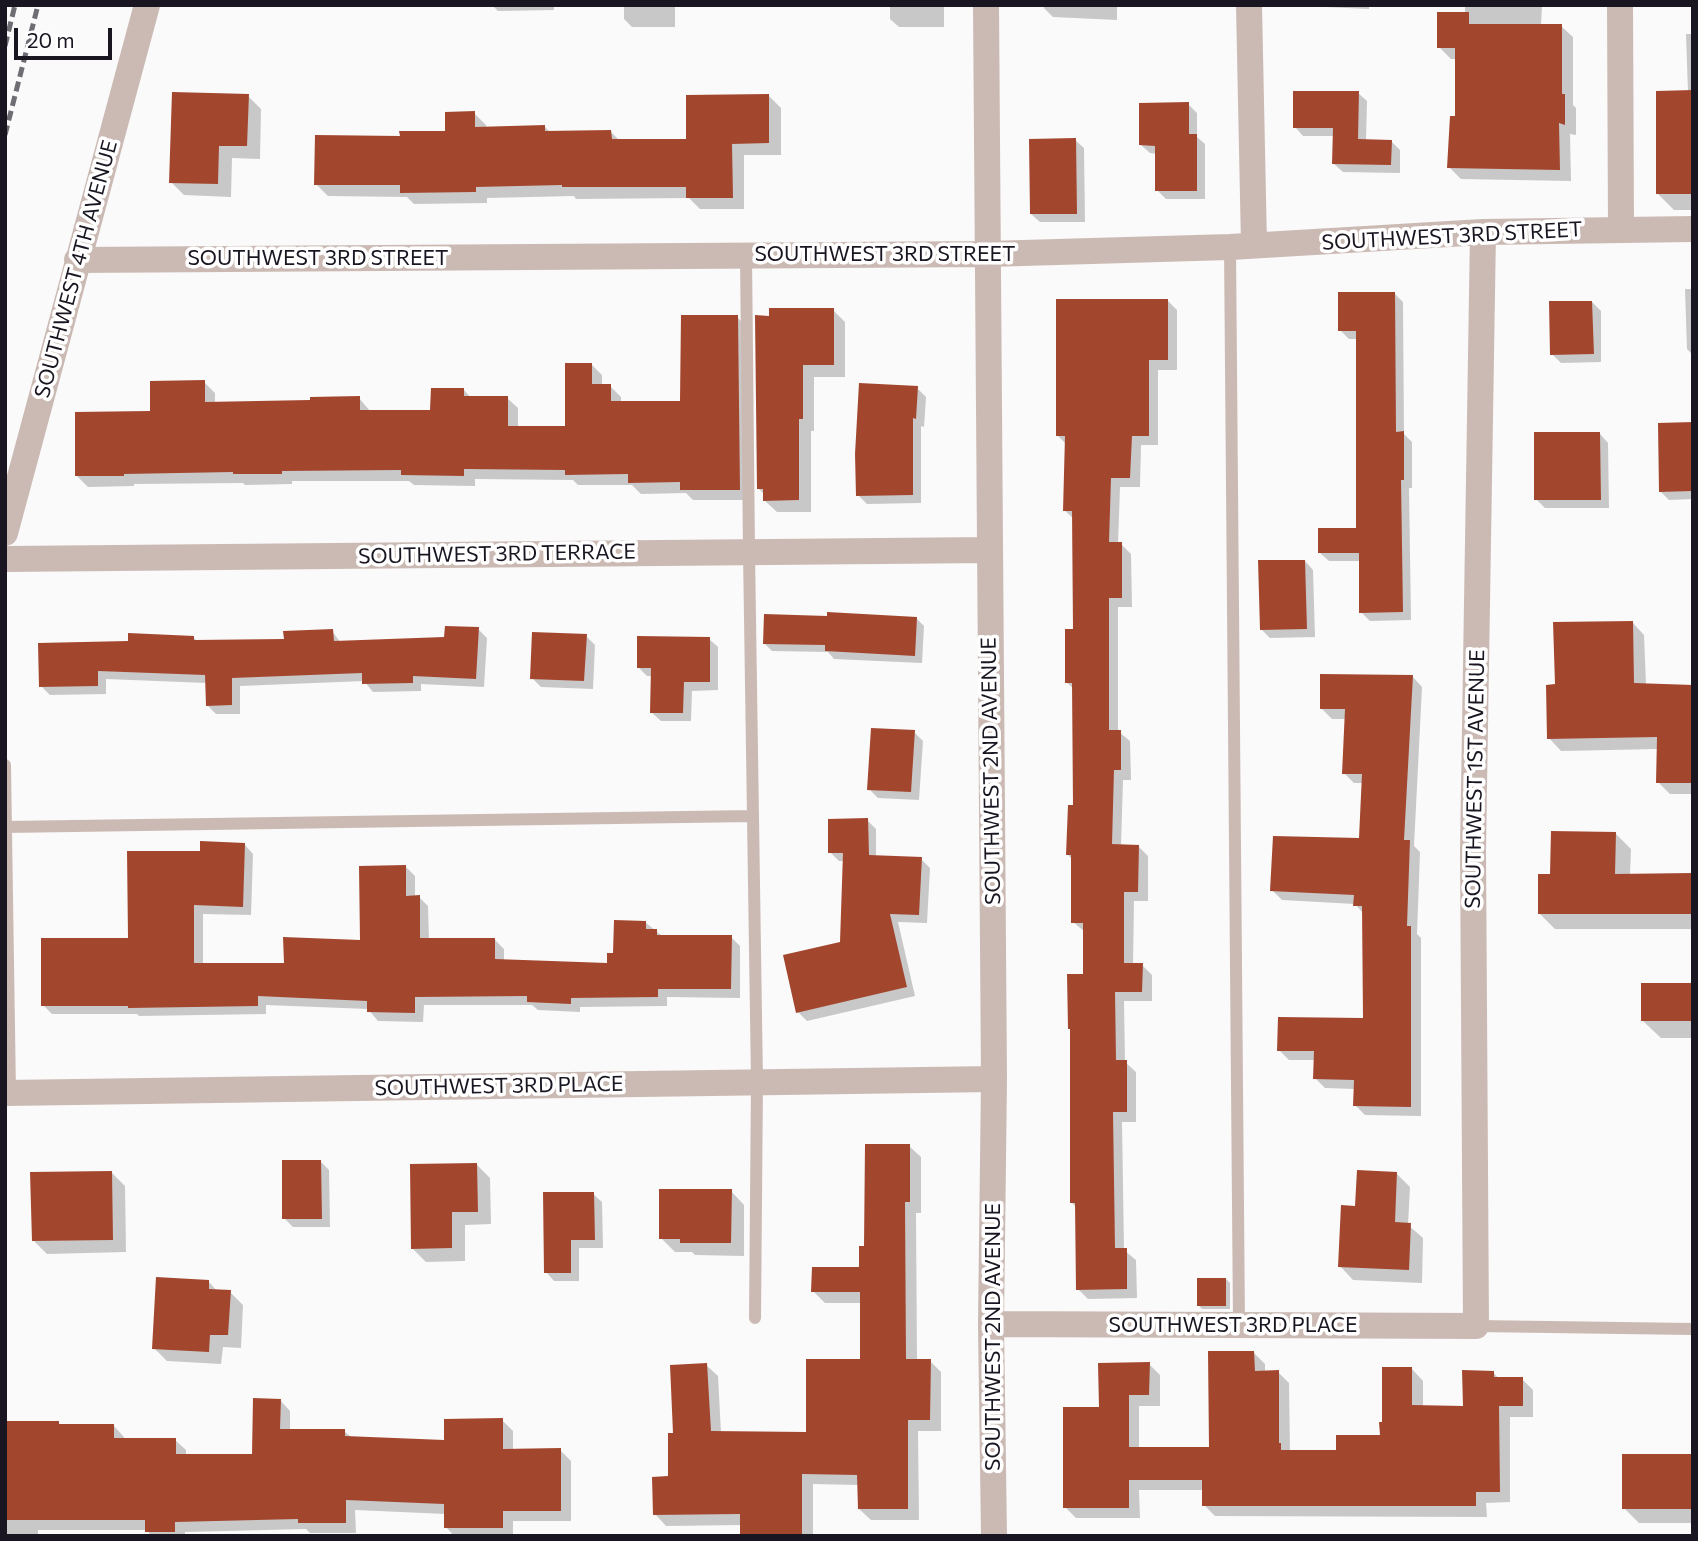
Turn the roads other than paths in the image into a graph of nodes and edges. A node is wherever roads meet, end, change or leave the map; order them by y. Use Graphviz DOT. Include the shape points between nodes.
graph roads {
  1 [pos="147,5"];
  2 [pos="986,5"];
  3 [pos="1249,5"];
  4 [pos="1620,5"];
  5 [pos="1621,229"];
  6 [pos="1693,229"];
  7 [pos="1483,232"];
  8 [pos="1242,246"];
  9 [pos="988,254"];
  10 [pos="746,256"];
  11 [pos="78,260"];
  12 [pos="5,533"];
  13 [pos="989,550"];
  14 [pos="749,552"];
  15 [pos="5,559"];
  16 [pos="5,765"];
  17 [pos="752,816"];
  18 [pos="6,827"];
  19 [pos="994,1079"];
  20 [pos="757,1082"];
  21 [pos="7,1093"];
  22 [pos="755,1318"];
  23 [pos="991,1324"];
  24 [pos="1239,1325"];
  25 [pos="1476,1326"];
  26 [pos="1693,1329"];
  27 [pos="994,1536"];
  1 -- 11 [label="street, SOUTHWEST 4TH AVENUE"];
  2 -- 9 [label="street, SOUTHWEST 2ND AVENUE"];
  3 -- 8 [label="street"];
  4 -- 5 [label="street"];
  5 -- 6 [label="street, SOUTHWEST 3RD STREET"];
  5 -- 7 [label="street, SOUTHWEST 3RD STREET"];
  7 -- 8 [label="street, SOUTHWEST 3RD STREET"];
  7 -- 25 [label="street, SOUTHWEST 1ST AVENUE" via="1473,850"];
  8 -- 9 [label="street, SOUTHWEST 3RD STREET"];
  8 -- 24 [label="lane"];
  9 -- 10 [label="street, SOUTHWEST 3RD STREET"];
  9 -- 13 [label="street, SOUTHWEST 2ND AVENUE"];
  10 -- 11 [label="street, SOUTHWEST 3RD STREET"];
  10 -- 14 [label="lane"];
  11 -- 12 [label="street, SOUTHWEST 4TH AVENUE"];
  13 -- 14 [label="street, SOUTHWEST 3RD TERRACE"];
  13 -- 19 [label="street, SOUTHWEST 2ND AVENUE"];
  14 -- 15 [label="street, SOUTHWEST 3RD TERRACE"];
  14 -- 17 [label="lane"];
  16 -- 18 [label="lane"];
  17 -- 18 [label="lane"];
  17 -- 20 [label="lane"];
  18 -- 21 [label="lane"];
  19 -- 20 [label="street, SOUTHWEST 3RD PLACE"];
  19 -- 23 [label="street, SOUTHWEST 2ND AVENUE"];
  20 -- 21 [label="street, SOUTHWEST 3RD PLACE"];
  20 -- 22 [label="lane"];
  23 -- 24 [label="street, SOUTHWEST 3RD PLACE"];
  23 -- 27 [label="street, SOUTHWEST 2ND AVENUE"];
  24 -- 25 [label="street, SOUTHWEST 3RD PLACE"];
  25 -- 26 [label="lane"];
}
